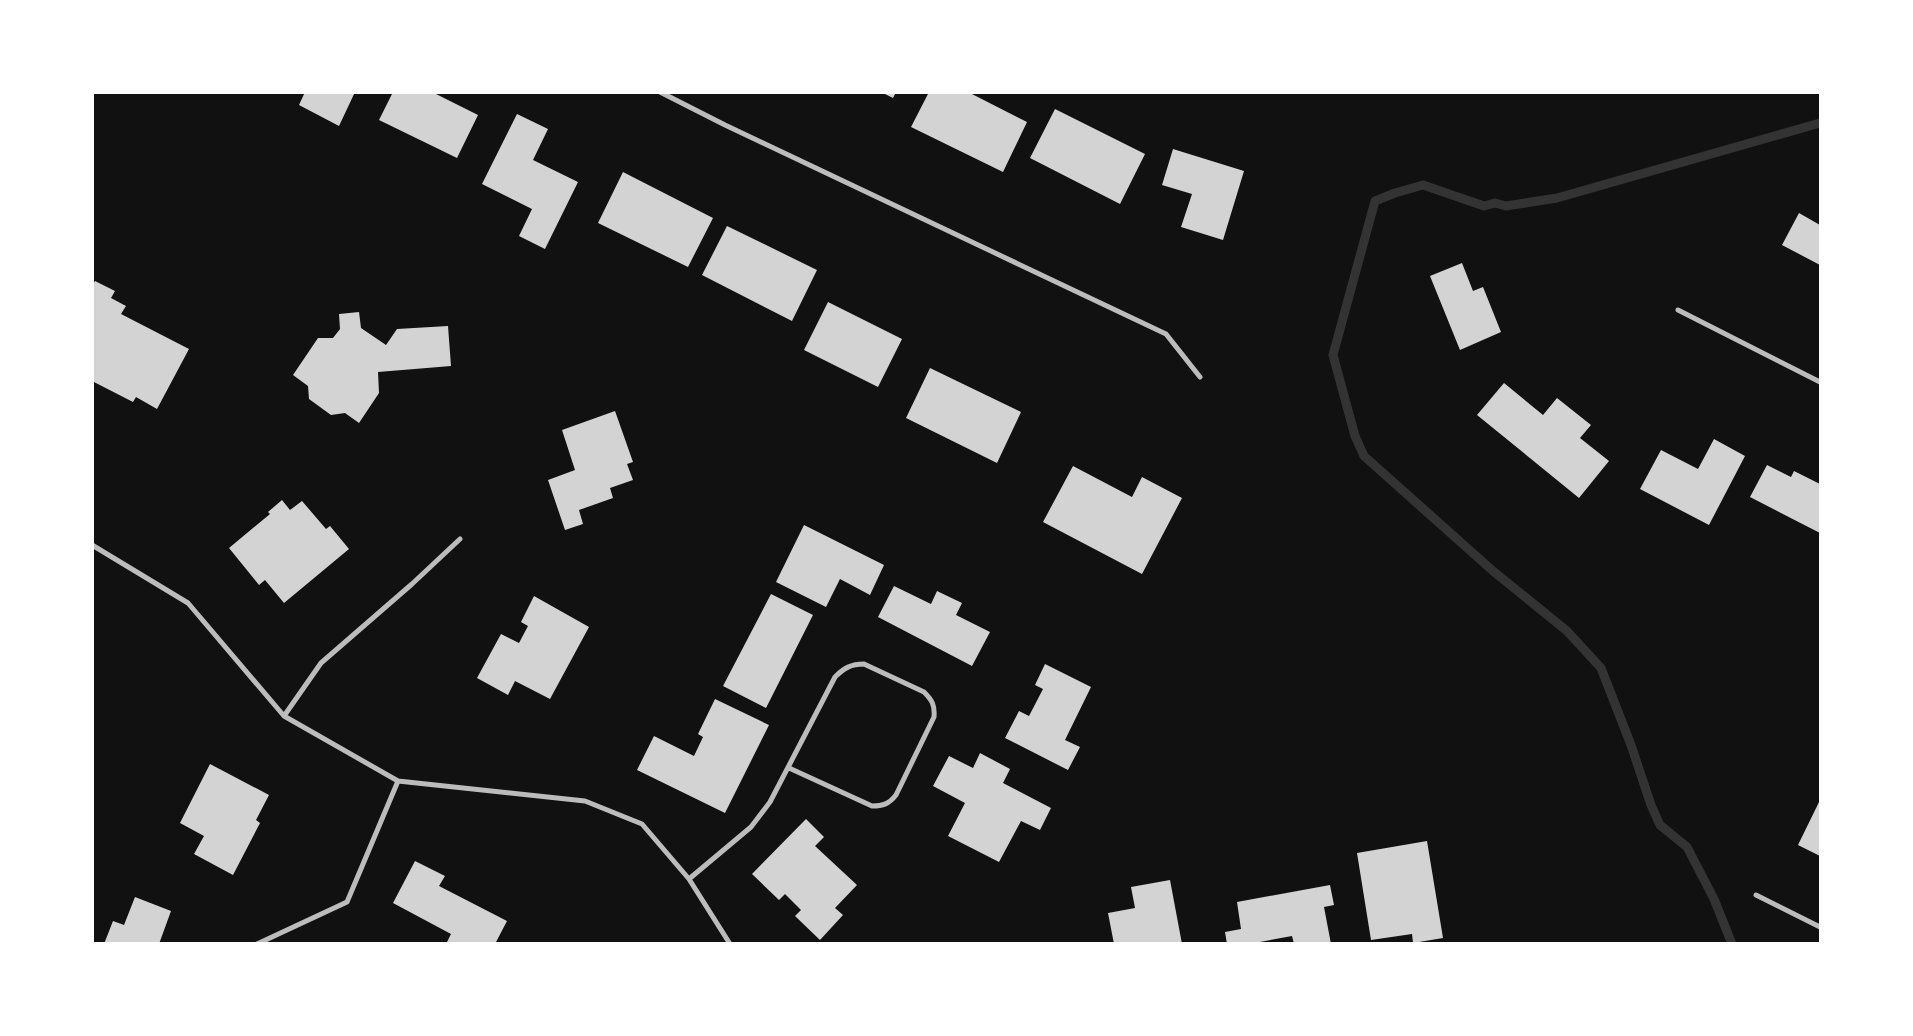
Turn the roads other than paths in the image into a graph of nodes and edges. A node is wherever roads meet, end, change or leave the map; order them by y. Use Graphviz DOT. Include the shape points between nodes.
graph roads {
  1 [pos="660,92"];
  2 [pos="1678,310"];
  3 [pos="1200,377"];
  4 [pos="1820,382"];
  5 [pos="460,539"];
  6 [pos="92,545"];
  7 [pos="284,716"];
  8 [pos="789,768"];
  9 [pos="398,781"];
  10 [pos="689,879"];
  11 [pos="1756,895"];
  12 [pos="1820,927"];
  13 [pos="257,944"];
  14 [pos="730,944"];
  1 -- 3 [label="street" via="1166,334"];
  2 -- 4 [label="street"];
  5 -- 7 [label="street" via="321,662"];
  6 -- 7 [label="street" via="188,603"];
  7 -- 9 [label="street"];
  8 -- 8 [label="street" via="835,677 854,664 864,664 924,692 935,707 934,717 896,795 882,806 872,806"];
  8 -- 10 [label="street" via="751,827"];
  9 -- 10 [label="street" via="585,801 642,824"];
  9 -- 13 [label="street" via="347,902"];
  10 -- 14 [label="street"];
  11 -- 12 [label="street"];
}
